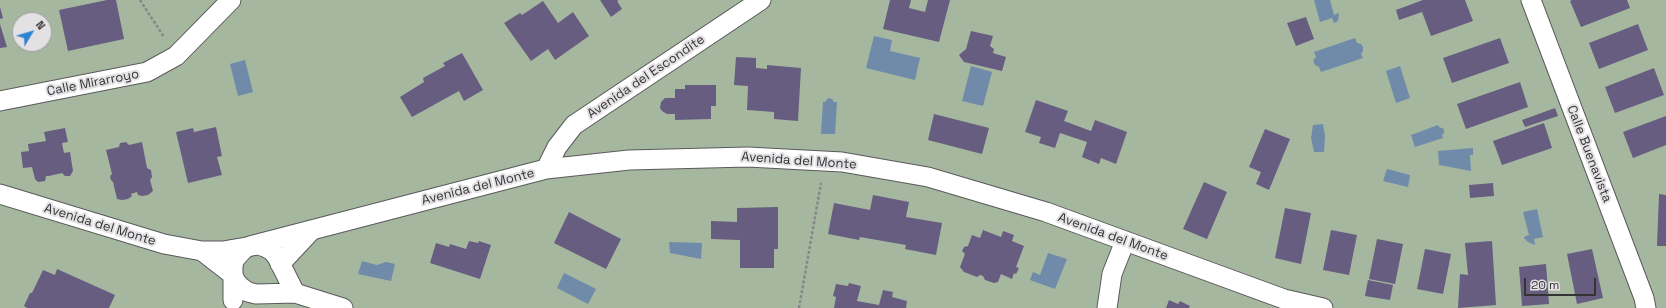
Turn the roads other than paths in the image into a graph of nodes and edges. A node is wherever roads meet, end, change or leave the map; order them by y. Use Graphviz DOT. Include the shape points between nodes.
graph roads {
  1 [pos="231,0"];
  2 [pos="761,0"];
  3 [pos="1531,0"];
  4 [pos="0,101"];
  5 [pos="546,169"];
  6 [pos="0,194"];
  7 [pos="310,232"];
  8 [pos="1125,241"];
  9 [pos="250,246"];
  10 [pos="202,251"];
  11 [pos="280,264"];
  12 [pos="233,275"];
  13 [pos="264,292"];
  14 [pos="295,293"];
  15 [pos="227,304"];
  16 [pos="343,308"];
  17 [pos="1107,308"];
  18 [pos="1323,308"];
  19 [pos="1646,308"];
  1 -- 4 [label="street, Calle Mirarroyo" via="176,56 147,72"];
  2 -- 5 [label="street, Avenida del Escondite" via="574,125 557,146"];
  3 -- 19 [label="street, Calle Buenavista"];
  5 -- 7 [label="street, Avenida del Monte"];
  5 -- 8 [label="street, Avenida del Monte" via="629,160 700,158 748,157 842,162 928,177 1046,212"];
  6 -- 10 [label="street, Avenida del Monte" via="164,244"];
  7 -- 9 [label="street, Avenida del Monte"];
  7 -- 11 [label="street"];
  8 -- 17 [label="street" via="1112,274"];
  8 -- 18 [label="street, Avenida del Monte" via="1284,299"];
  9 -- 10 [label="street, Avenida del Monte" via="223,251"];
  9 -- 11 [label="street, Avenida del Monte" via="258,245 272,251"];
  9 -- 12 [label="street, Avenida del Monte" via="234,260"];
  10 -- 12 [label="street, Avenida del Monte"];
  11 -- 13 [label="street" via="279,278 275,285"];
  11 -- 14 [label="street, Avenida del Monte"];
  12 -- 13 [label="street" via="242,288 256,294"];
  12 -- 15 [label="street"];
  13 -- 14 [label="street"];
  13 -- 15 [label="street"];
  14 -- 16 [label="street"];
}
